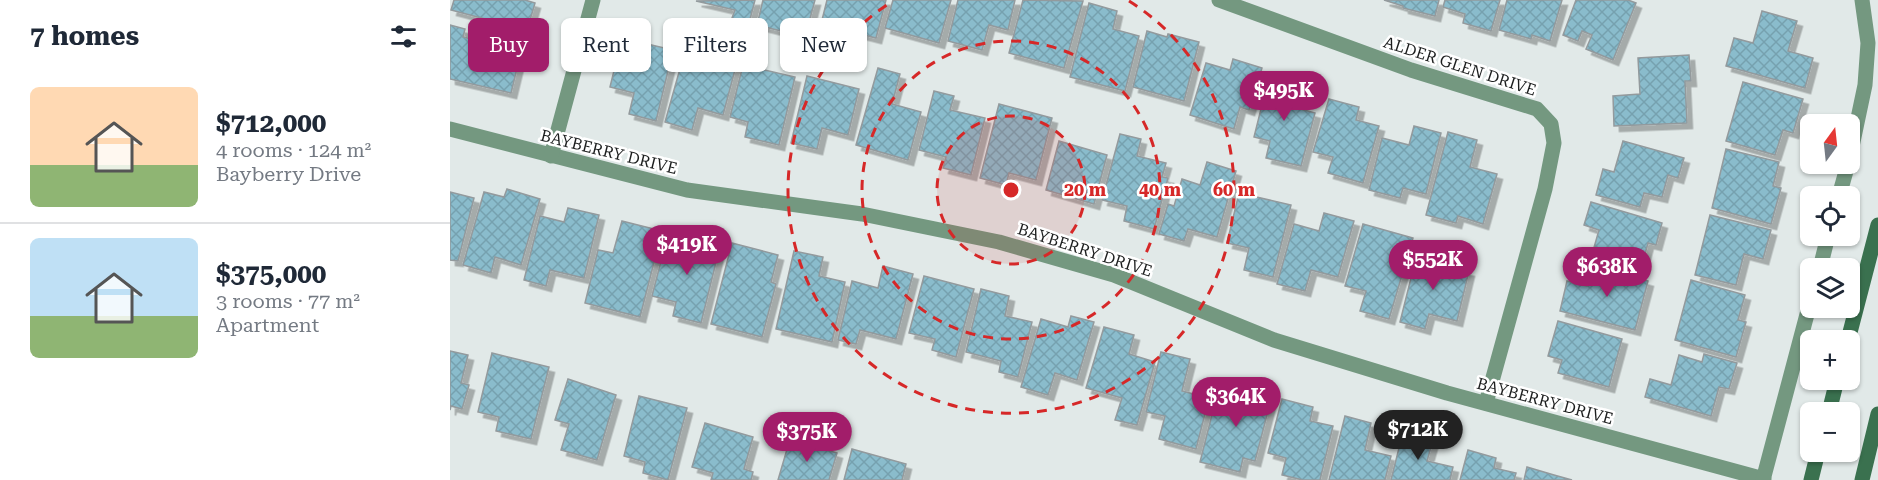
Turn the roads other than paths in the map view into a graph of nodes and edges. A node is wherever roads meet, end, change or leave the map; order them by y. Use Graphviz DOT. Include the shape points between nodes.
graph roads {
  1 [pos="593,0"];
  2 [pos="1219,0"];
  3 [pos="1862,0"];
  4 [pos="1859,114"];
  5 [pos="450,129"];
  6 [pos="551,156"];
  7 [pos="1878,225"];
  8 [pos="1806,318"];
  9 [pos="1851,330"];
  10 [pos="1486,403"];
  11 [pos="1878,414"];
  12 [pos="1816,462"];
  13 [pos="1764,479"];
  14 [pos="1811,480"];
  15 [pos="1862,480"];
  1 -- 6 [label="street"];
  2 -- 10 [label="street, ALDER GLEN DRIVE" via="1411,70 1537,110 1551,124 1554,143 1545,189"];
  3 -- 4 [label="street" via="1868,43"];
  5 -- 6 [label="street, BAYBERRY DRIVE"];
  6 -- 10 [label="street, BAYBERRY DRIVE" via="687,190 862,214 999,242 1114,275 1274,340"];
  7 -- 9 [label="main road"];
  8 -- 13 [label="street"];
  10 -- 13 [label="street, BAYBERRY DRIVE"];
  11 -- 15 [label="main road"];
  12 -- 14 [label="main road"];
}
